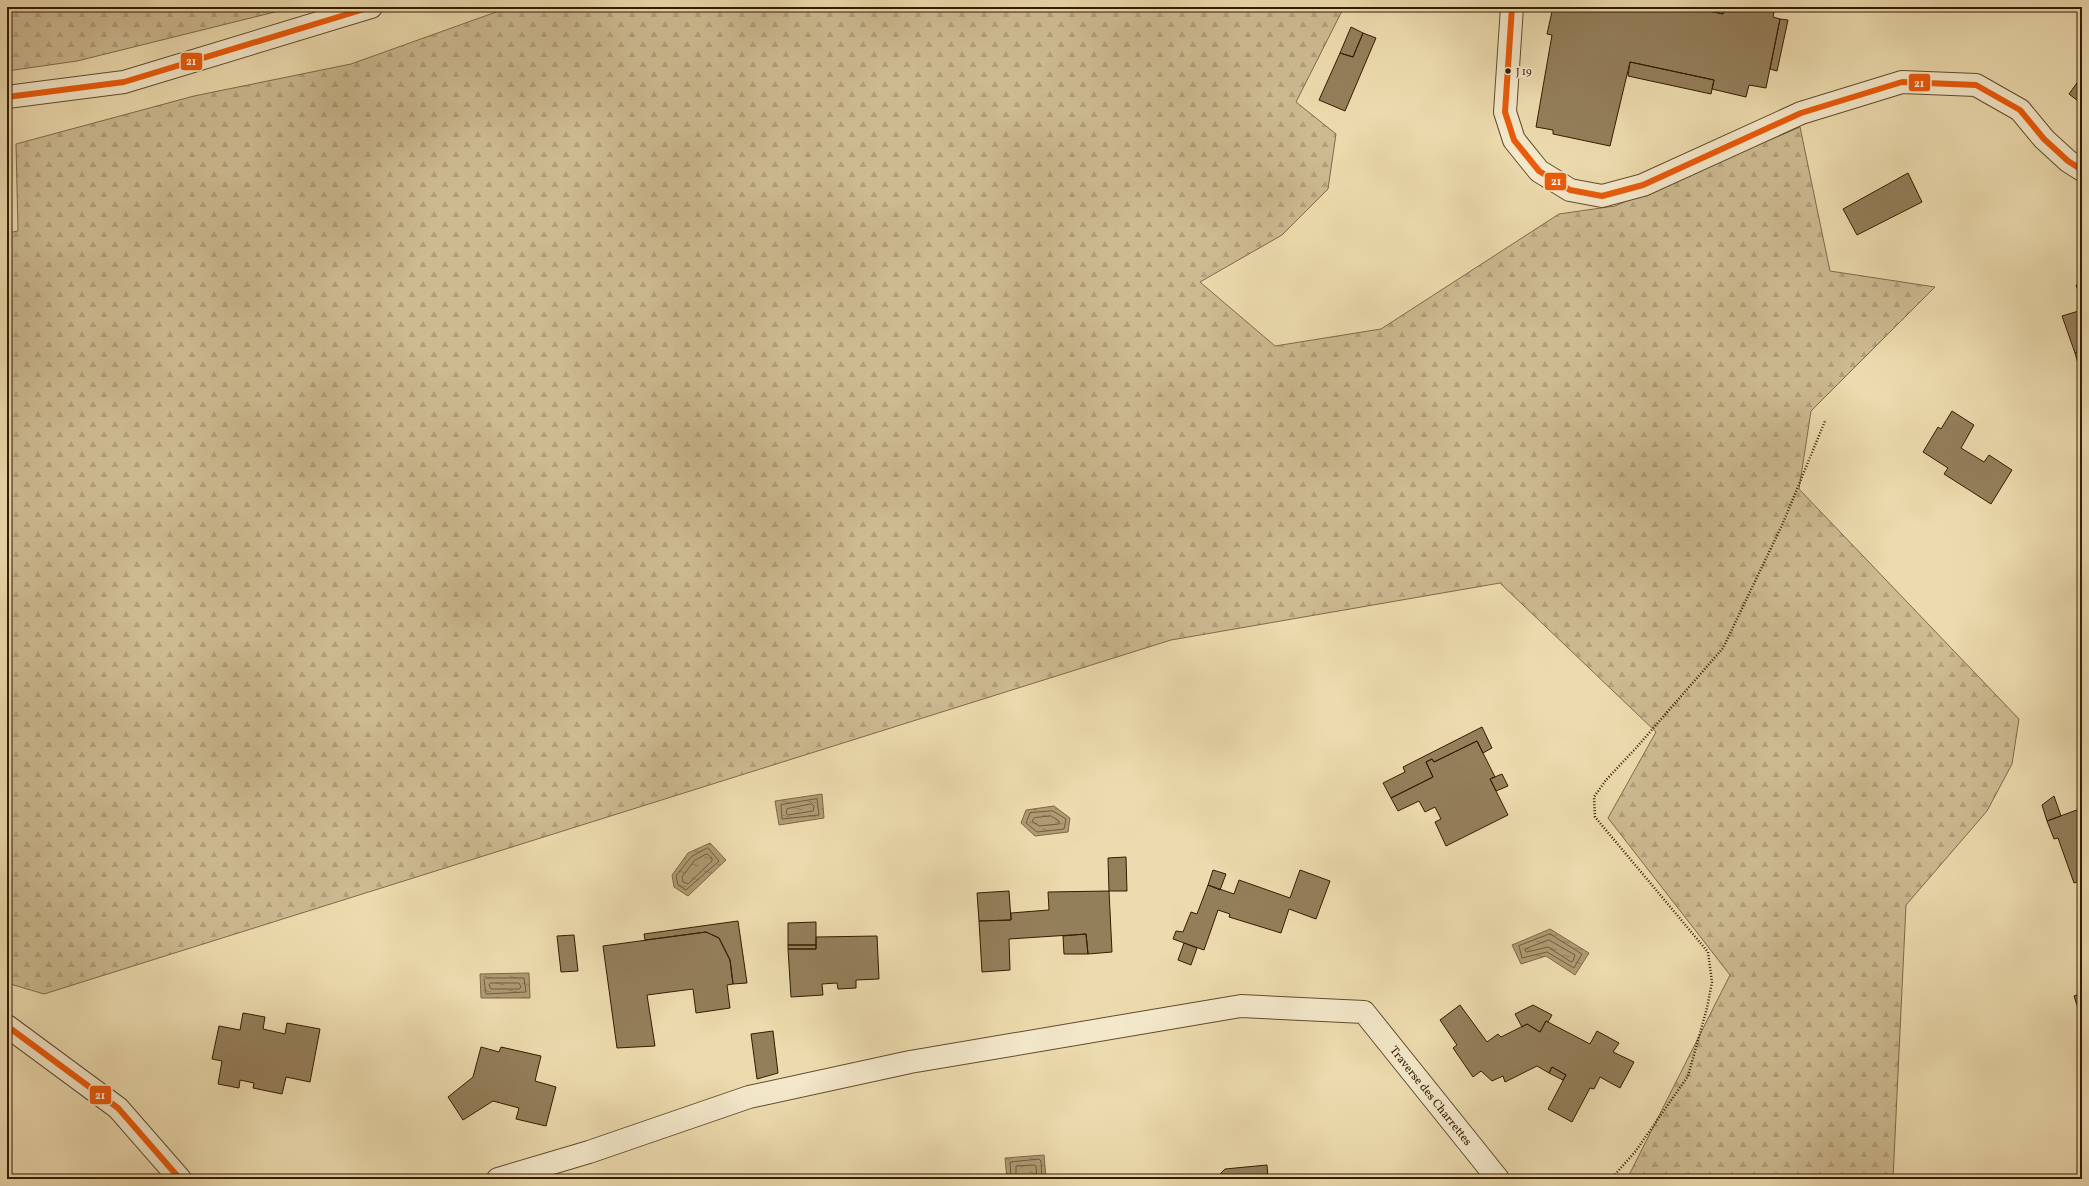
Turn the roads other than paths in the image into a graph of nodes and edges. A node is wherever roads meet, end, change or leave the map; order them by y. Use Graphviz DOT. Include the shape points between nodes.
graph roads {
  1 [pos="371,7"];
  2 [pos="1512,7"];
  3 [pos="7,97"];
  4 [pos="2082,170"];
  5 [pos="7,1026"];
  6 [pos="180,1179"];
  7 [pos="498,1179"];
  8 [pos="1498,1179"];
  1 -- 3 [label="street" via="124,82"];
  2 -- 4 [label="street" via="1505,112 1514,140 1539,171 1570,190 1602,196 1643,185 1801,113 1902,82 1976,85 2020,110 2044,138 2068,161"];
  5 -- 6 [label="street" via="118,1108"];
  7 -- 8 [label="street, Traverse des Charrettes" via="589,1152 749,1097 910,1062 1242,1006 1364,1012"];
}
